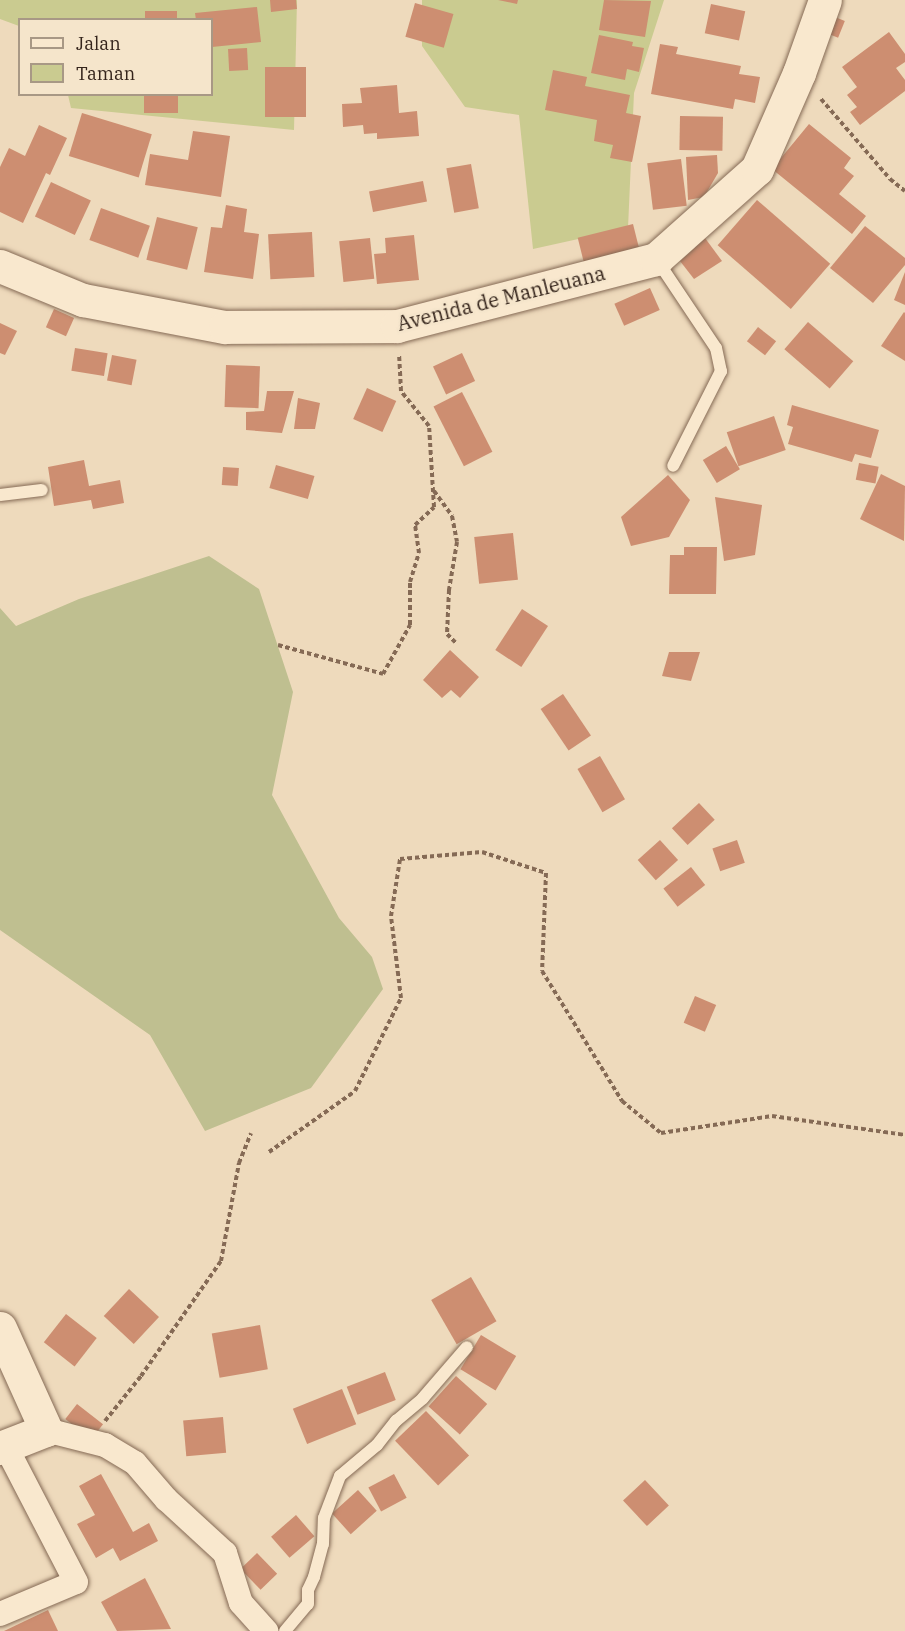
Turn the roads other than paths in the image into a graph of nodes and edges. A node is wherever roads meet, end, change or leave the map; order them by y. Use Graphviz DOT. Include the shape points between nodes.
graph roads {
  1 [pos="825,0"];
  2 [pos="656,259"];
  3 [pos="0,266"];
  4 [pos="673,466"];
  5 [pos="42,490"];
  6 [pos="0,495"];
  7 [pos="0,1328"];
  8 [pos="467,1347"];
  9 [pos="46,1430"];
  10 [pos="3,1446"];
  11 [pos="0,1614"];
  12 [pos="266,1631"];
  13 [pos="285,1631"];
  1 -- 2 [label="street, Avenida de Manleuana" via="800,73 757,169"];
  2 -- 3 [label="street, Avenida de Manleuana" via="397,326 225,327 83,300"];
  2 -- 4 [label="lane" via="716,348 721,371"];
  5 -- 6 [label="lane"];
  7 -- 9 [label="street"];
  8 -- 13 [label="lane" via="377,1445 340,1476 324,1518 323,1544 308,1590 308,1604"];
  9 -- 10 [label="street"];
  9 -- 12 [label="street" via="105,1445 135,1463 166,1499 225,1553 241,1603"];
  10 -- 11 [label="street" via="76,1582"];
}
